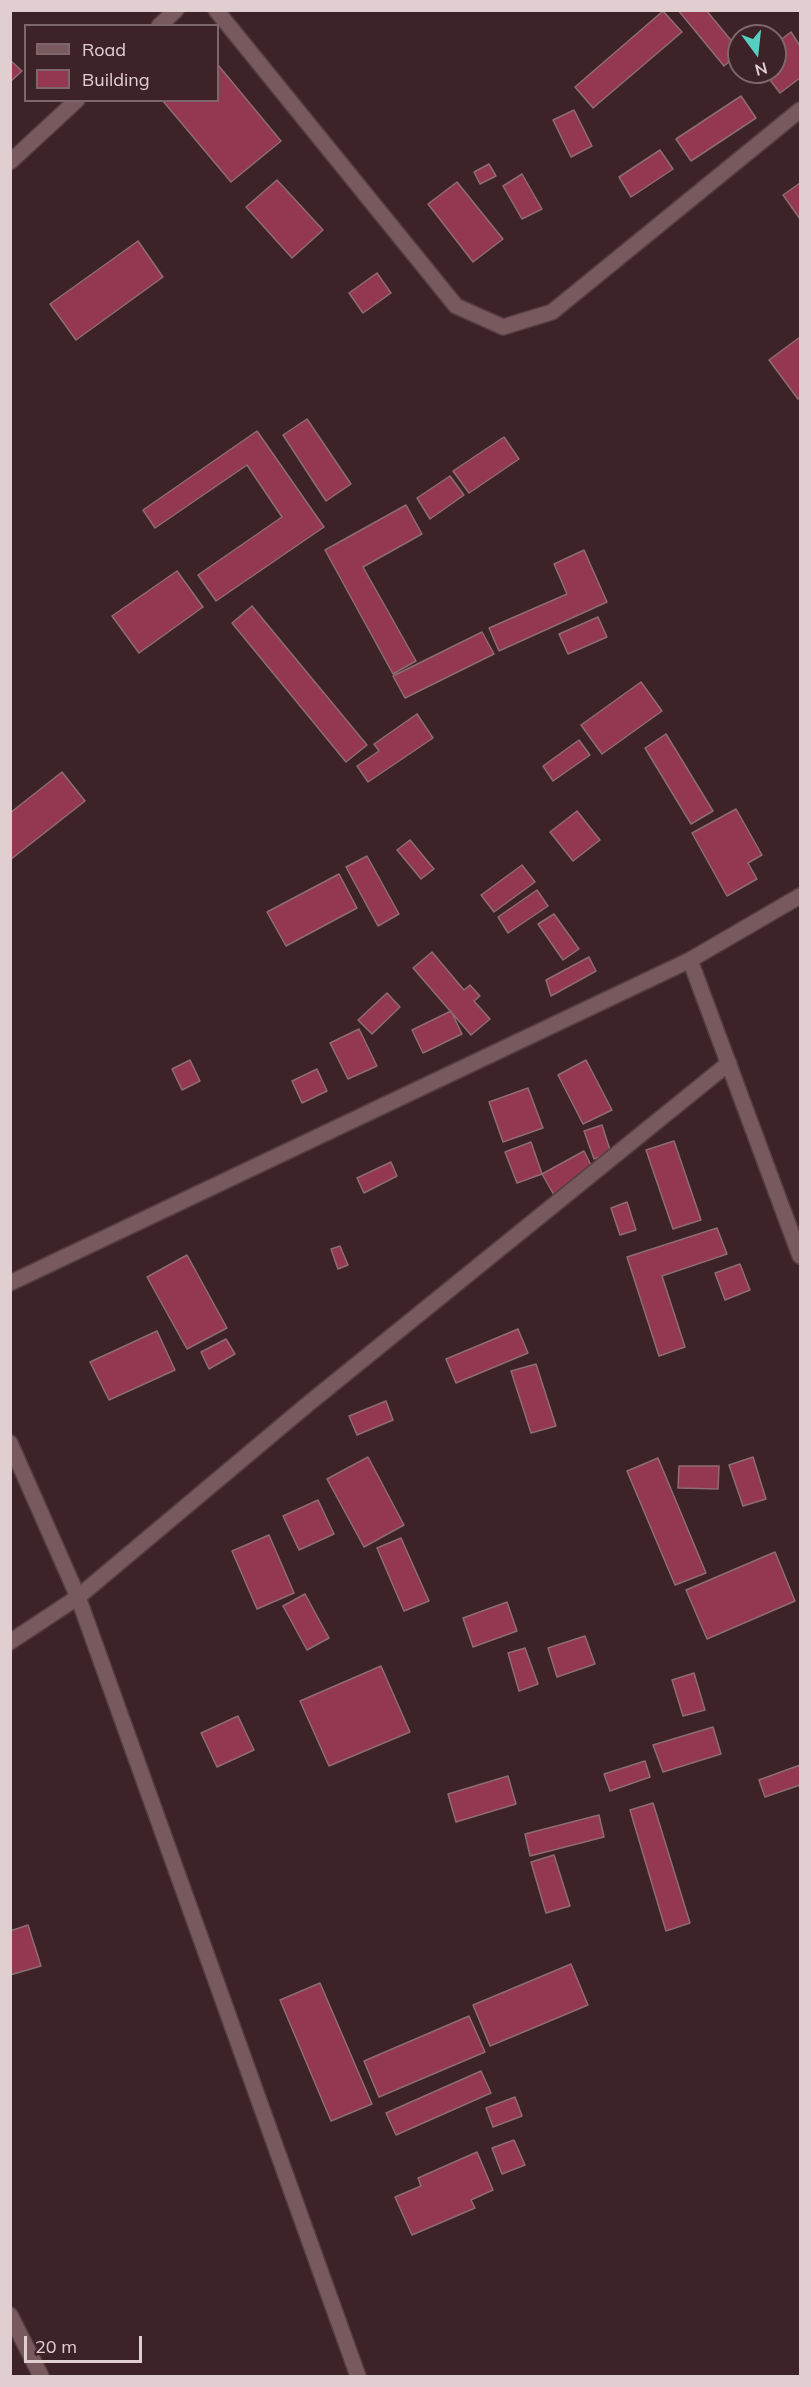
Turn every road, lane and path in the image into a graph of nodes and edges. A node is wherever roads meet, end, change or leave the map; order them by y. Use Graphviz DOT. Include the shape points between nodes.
graph roads {
  1 [pos="176,10"];
  2 [pos="216,10"];
  3 [pos="161,24"];
  4 [pos="76,102"];
  5 [pos="801,110"];
  6 [pos="10,162"];
  7 [pos="801,896"];
  8 [pos="690,960"];
  9 [pos="729,1063"];
  10 [pos="801,1256"];
  11 [pos="10,1282"];
  12 [pos="10,1443"];
  13 [pos="78,1597"];
  14 [pos="10,1642"];
  15 [pos="10,2315"];
  16 [pos="41,2376"];
  17 [pos="358,2376"];
  1 -- 3 [label="street"];
  2 -- 5 [label="street" via="456,306 503,327 552,312"];
  4 -- 6 [label="street"];
  7 -- 8 [label="street"];
  8 -- 9 [label="street"];
  8 -- 11 [label="street"];
  9 -- 10 [label="street"];
  9 -- 13 [label="street" via="308,1404"];
  12 -- 13 [label="street"];
  13 -- 14 [label="street"];
  13 -- 17 [label="street"];
  15 -- 16 [label="street"];
}
